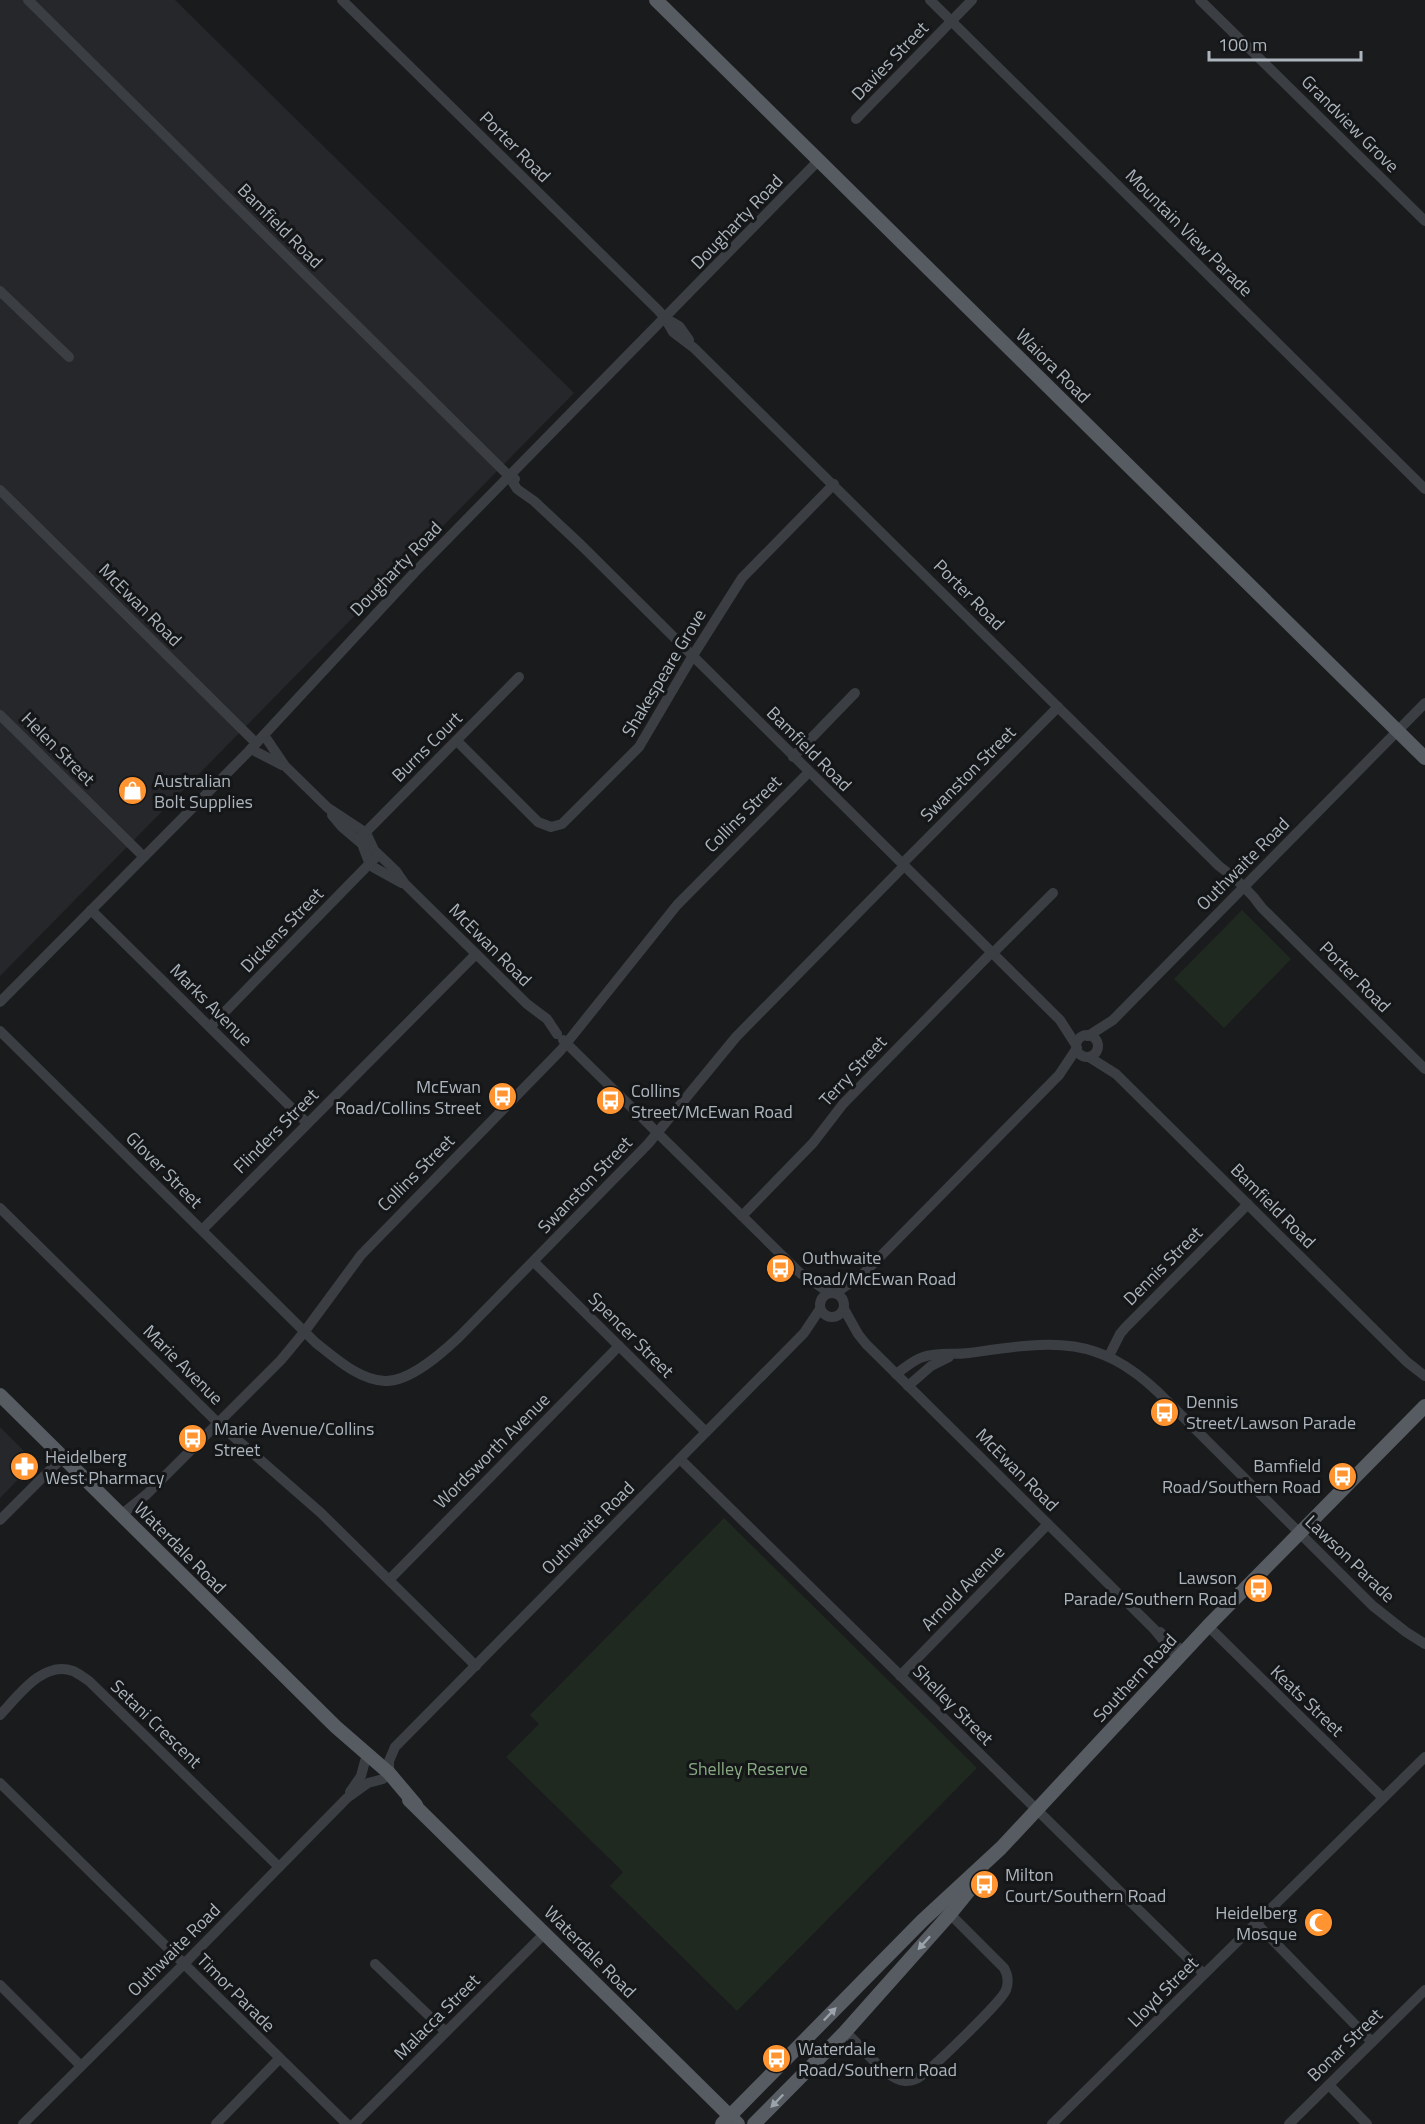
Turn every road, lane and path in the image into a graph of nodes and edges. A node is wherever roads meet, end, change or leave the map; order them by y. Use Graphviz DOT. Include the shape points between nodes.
graph roads {
  1 [pos="28,0"];
  2 [pos="342,0"];
  3 [pos="656,0"];
  4 [pos="930,0"];
  5 [pos="972,0"];
  6 [pos="1200,0"];
  7 [pos="951,21"];
  8 [pos="856,119"];
  9 [pos="819,160"];
  10 [pos="1425,221"];
  11 [pos="0,291"];
  12 [pos="665,318"];
  13 [pos="69,357"];
  14 [pos="509,476"];
  15 [pos="834,484"];
  16 [pos="1425,489"];
  17 [pos="0,490"];
  18 [pos="692,657"];
  19 [pos="519,677"];
  20 [pos="855,693"];
  21 [pos="1425,704"];
  22 [pos="1058,707"];
  23 [pos="0,715"];
  24 [pos="1398,731"];
  25 [pos="457,741"];
  26 [pos="257,742"];
  27 [pos="793,757"];
  28 [pos="1425,758"];
  29 [pos="285,766"];
  30 [pos="808,772"];
  31 [pos="362,837"];
  32 [pos="378,855"];
  33 [pos="144,857"];
  34 [pos="370,864"];
  35 [pos="903,865"];
  36 [pos="405,884"];
  37 [pos="1242,888"];
  38 [pos="1053,893"];
  39 [pos="91,910"];
  40 [pos="993,953"];
  41 [pos="476,954"];
  42 [pos="0,1002"];
  43 [pos="1060,1020"];
  44 [pos="1113,1020"];
  45 [pos="210,1027"];
  46 [pos="0,1031"];
  47 [pos="1087,1036"];
  48 [pos="566,1043"];
  49 [pos="1097,1046"];
  50 [pos="1076,1047"];
  51 [pos="1087,1057"];
  52 [pos="1425,1069"];
  53 [pos="1116,1074"];
  54 [pos="1059,1075"];
  55 [pos="307,1123"];
  56 [pos="658,1133"];
  57 [pos="1248,1204"];
  58 [pos="0,1208"];
  59 [pos="742,1216"];
  60 [pos="202,1230"];
  61 [pos="534,1262"];
  62 [pos="800,1273"];
  63 [pos="838,1299"];
  64 [pos="820,1306"];
  65 [pos="832,1317"];
  66 [pos="305,1331"];
  67 [pos="804,1333"];
  68 [pos="858,1334"];
  69 [pos="619,1346"];
  70 [pos="953,1355"];
  71 [pos="1109,1356"];
  72 [pos="1407,1362"];
  73 [pos="896,1374"];
  74 [pos="1425,1376"];
  75 [pos="1425,1384"];
  76 [pos="908,1386"];
  77 [pos="0,1395"];
  78 [pos="1425,1406"];
  79 [pos="218,1424"];
  80 [pos="706,1432"];
  81 [pos="63,1457"];
  82 [pos="680,1459"];
  83 [pos="124,1518"];
  84 [pos="0,1520"];
  85 [pos="1048,1524"];
  86 [pos="1300,1533"];
  87 [pos="389,1580"];
  88 [pos="1208,1626"];
  89 [pos="1425,1644"];
  90 [pos="1181,1655"];
  91 [pos="476,1666"];
  92 [pos="900,1676"];
  93 [pos="0,1715"];
  94 [pos="395,1747"];
  95 [pos="1425,1757"];
  96 [pos="368,1758"];
  97 [pos="386,1776"];
  98 [pos="0,1783"];
  99 [pos="347,1798"];
  100 [pos="1383,1798"];
  101 [pos="1036,1810"];
  102 [pos="1001,1848"];
  103 [pos="279,1867"];
  104 [pos="950,1914"];
  105 [pos="1256,1923"];
  106 [pos="545,1933"];
  107 [pos="184,1964"];
  108 [pos="375,1964"];
  109 [pos="1204,1974"];
  110 [pos="0,1985"];
  111 [pos="1422,1998"];
  112 [pos="445,2031"];
  113 [pos="845,2031"];
  114 [pos="1372,2042"];
  115 [pos="279,2059"];
  116 [pos="81,2066"];
  117 [pos="1329,2085"];
  118 [pos="730,2121"];
  119 [pos="1291,2123"];
  120 [pos="23,2124"];
  121 [pos="216,2124"];
  122 [pos="347,2124"];
  123 [pos="354,2124"];
  124 [pos="754,2124"];
  125 [pos="1052,2124"];
  126 [pos="1367,2124"];
  1 -- 14 [label="street, Bamfield Road"];
  2 -- 12 [label="street, Porter Road"];
  3 -- 9 [label="main road, Waiora Road"];
  4 -- 7 [label="street, Mountain View Parade"];
  5 -- 7 [label="street, Davies Street"];
  6 -- 10 [label="street, Grandview Grove"];
  7 -- 8 [label="street, Davies Street"];
  7 -- 16 [label="street, Mountain View Parade"];
  9 -- 12 [label="street, Dougharty Road"];
  9 -- 24 [label="main road, Waiora Road"];
  11 -- 13 [label="street"];
  12 -- 14 [label="street, Dougharty Road"];
  12 -- 15 [label="street, Porter Road" via="679,326 694,348"];
  14 -- 18 [label="street, Bamfield Road" via="522,484 534,501"];
  14 -- 26 [label="street, Dougharty Road"];
  15 -- 18 [label="street, Shakespeare Grove" via="747,571"];
  15 -- 22 [label="street, Porter Road"];
  17 -- 26 [label="street, McEwan Road"];
  18 -- 25 [label="street, Shakespeare Grove" via="635,752 573,815 556,826 538,822"];
  18 -- 27 [label="street, Bamfield Road"];
  19 -- 25 [label="street, Burns Court"];
  20 -- 27 [label="street"];
  21 -- 24 [label="street, Outhwaite Road"];
  22 -- 35 [label="street, Swanston Street"];
  22 -- 37 [label="street, Porter Road"];
  23 -- 33 [label="street, Helen Street"];
  24 -- 28 [label="main road, Waiora Road"];
  24 -- 37 [label="street, Outhwaite Road"];
  25 -- 31 [label="street, Burns Court"];
  26 -- 29 [label="street, McEwan Road"];
  26 -- 29 [label="street, McEwan Road"];
  26 -- 33 [label="street, Dougharty Road"];
  27 -- 30 [label="street, Bamfield Road"];
  29 -- 31 [label="street, McEwan Road" via="337,822"];
  30 -- 35 [label="street, Bamfield Road"];
  30 -- 48 [label="street, Collins Street" via="677,905"];
  31 -- 32 [label="street, McEwan Road"];
  31 -- 34 [label="street, McEwan Road"];
  32 -- 34 [label="street, Dickens Street"];
  32 -- 36 [label="street, McEwan Road"];
  33 -- 39 [label="street, Dougharty Road"];
  34 -- 36 [label="street, McEwan Road"];
  34 -- 45 [label="street, Dickens Street"];
  35 -- 40 [label="street, Bamfield Road"];
  35 -- 56 [label="street, Swanston Street" via="736,1037"];
  36 -- 41 [label="street, McEwan Road"];
  37 -- 44 [label="street, Outhwaite Road"];
  37 -- 52 [label="street, Porter Road"];
  38 -- 40 [label="street, Terry Street"];
  39 -- 42 [label="street, Dougharty Road"];
  39 -- 45 [label="street, Marks Avenue"];
  40 -- 43 [label="street, Bamfield Road"];
  40 -- 59 [label="street, Terry Street" via="843,1104 813,1143"];
  41 -- 48 [label="street, McEwan Road" via="547,1019"];
  41 -- 55 [label="street, Flinders Street"];
  43 -- 47 [label="street, Bamfield Road"];
  43 -- 50 [label="street, Bamfield Road"];
  44 -- 47 [label="street, Outhwaite Road"];
  44 -- 49 [label="street, Outhwaite Road"];
  45 -- 55 [label="street, Marks Avenue"];
  46 -- 60 [label="street, Glover Street"];
  47 -- 49 [label="street"];
  47 -- 50 [label="street" via="1079,1039"];
  48 -- 56 [label="street, McEwan Road"];
  48 -- 66 [label="street, Collins Street" via="368,1246"];
  49 -- 51 [label="street" via="1095,1054"];
  49 -- 53 [label="street, Bamfield Road"];
  50 -- 51 [label="street"];
  50 -- 54 [label="street"];
  51 -- 53 [label="street, Bamfield Road"];
  51 -- 54 [label="street"];
  53 -- 57 [label="street, Bamfield Road"];
  54 -- 63 [label="street"];
  55 -- 60 [label="street, Flinders Street"];
  56 -- 59 [label="street, McEwan Road"];
  56 -- 61 [label="street, Swanston Street"];
  57 -- 71 [label="street, Dennis Street" via="1125,1328"];
  57 -- 72 [label="street, Bamfield Road"];
  58 -- 79 [label="street, Marie Avenue"];
  59 -- 62 [label="street, McEwan Road"];
  60 -- 66 [label="street, Glover Street"];
  61 -- 66 [label="street, Swanston Street" via="443,1352 394,1380 382,1381 352,1369"];
  61 -- 69 [label="street, Spencer Street"];
  62 -- 63 [label="street, McEwan Road"];
  62 -- 64 [label="street, McEwan Road"];
  63 -- 64 [label="street" via="823,1296"];
  63 -- 65 [label="street" via="840,1314"];
  63 -- 68 [label="street, McEwan Road"];
  64 -- 65 [label="street" via="824,1314"];
  64 -- 67 [label="street, Outhwaite Road"];
  65 -- 67 [label="street, Outhwaite Road"];
  65 -- 68 [label="street, McEwan Road"];
  66 -- 79 [label="street, Collins Street"];
  67 -- 80 [label="street, Outhwaite Road"];
  68 -- 73 [label="street, McEwan Road"];
  69 -- 80 [label="street, Spencer Street"];
  69 -- 87 [label="street, Wordsworth Avenue"];
  70 -- 71 [label="street, Lawson Parade" via="1050,1344 1080,1347"];
  70 -- 73 [label="street, Lawson Parade" via="922,1357"];
  70 -- 76 [label="street, Lawson Parade" via="931,1366"];
  71 -- 86 [label="street, Lawson Parade" via="1148,1382"];
  72 -- 74 [label="street, Bamfield Road"];
  72 -- 75 [label="street, Bamfield Road"];
  73 -- 76 [label="street, McEwan Road"];
  76 -- 85 [label="street, McEwan Road"];
  77 -- 81 [label="main road, Waterdale Road"];
  78 -- 86 [label="main road, Southern Road"];
  79 -- 83 [label="street, Collins Street"];
  79 -- 87 [label="street, Marie Avenue" via="321,1513"];
  80 -- 82 [label="street, Outhwaite Road"];
  81 -- 83 [label="main road, Waterdale Road"];
  81 -- 84 [label="street"];
  82 -- 91 [label="street, Outhwaite Road"];
  82 -- 92 [label="street, Shelley Street"];
  83 -- 96 [label="main road, Waterdale Road"];
  85 -- 90 [label="street, McEwan Road"];
  85 -- 92 [label="street, Arnold Avenue"];
  86 -- 88 [label="main road, Southern Road"];
  86 -- 89 [label="street, Lawson Parade" via="1373,1606"];
  87 -- 91 [label="street, Marie Avenue"];
  88 -- 90 [label="main road, Southern Road"];
  88 -- 100 [label="street, Keats Street"];
  90 -- 101 [label="main road, Southern Road"];
  91 -- 94 [label="street, Outhwaite Road"];
  92 -- 101 [label="street, Shelley Street"];
  93 -- 103 [label="street, Setani Crescent" via="36,1679 54,1669 73,1671 89,1681"];
  94 -- 96 [label="street, Outhwaite Road"];
  94 -- 97 [label="street"];
  95 -- 100 [label="street, Lloyd Street"];
  96 -- 97 [label="main road, Waterdale Road"];
  96 -- 99 [label="street, Outhwaite Road"];
  97 -- 99 [label="street, Outhwaite Road"];
  97 -- 106 [label="main road, Waterdale Road"];
  98 -- 107 [label="street, Timor Parade"];
  99 -- 103 [label="street, Outhwaite Road"];
  100 -- 105 [label="street, Lloyd Street"];
  101 -- 102 [label="main road, Southern Road"];
  101 -- 109 [label="street, Shelley Street"];
  102 -- 104 [label="main road, Southern Road"];
  118 -- 102 [label="main road, Southern Road, one-way" via="922,1921"];
  103 -- 107 [label="street, Outhwaite Road"];
  104 -- 113 [label="main road, Southern Road, one-way"];
  104 -- 113 [label="street" via="1004,1968 1008,1984 1000,2000 933,2065 910,2081 889,2073"];
  105 -- 109 [label="street, Lloyd Street"];
  105 -- 114 [label="street"];
  106 -- 112 [label="street, Malacca Street"];
  106 -- 118 [label="main road, Waterdale Road"];
  107 -- 115 [label="street, Timor Parade"];
  107 -- 116 [label="street, Outhwaite Road"];
  108 -- 112 [label="street"];
  109 -- 125 [label="street, Lloyd Street"];
  110 -- 116 [label="street"];
  111 -- 114 [label="street, Bonar Street"];
  112 -- 123 [label="street, Malacca Street"];
  113 -- 124 [label="main road, Southern Road, one-way"];
  114 -- 117 [label="street, Bonar Street"];
  115 -- 121 [label="street"];
  115 -- 122 [label="street, Timor Parade"];
  116 -- 120 [label="street, Outhwaite Road"];
  117 -- 119 [label="street, Bonar Street"];
  117 -- 126 [label="street"];
}
